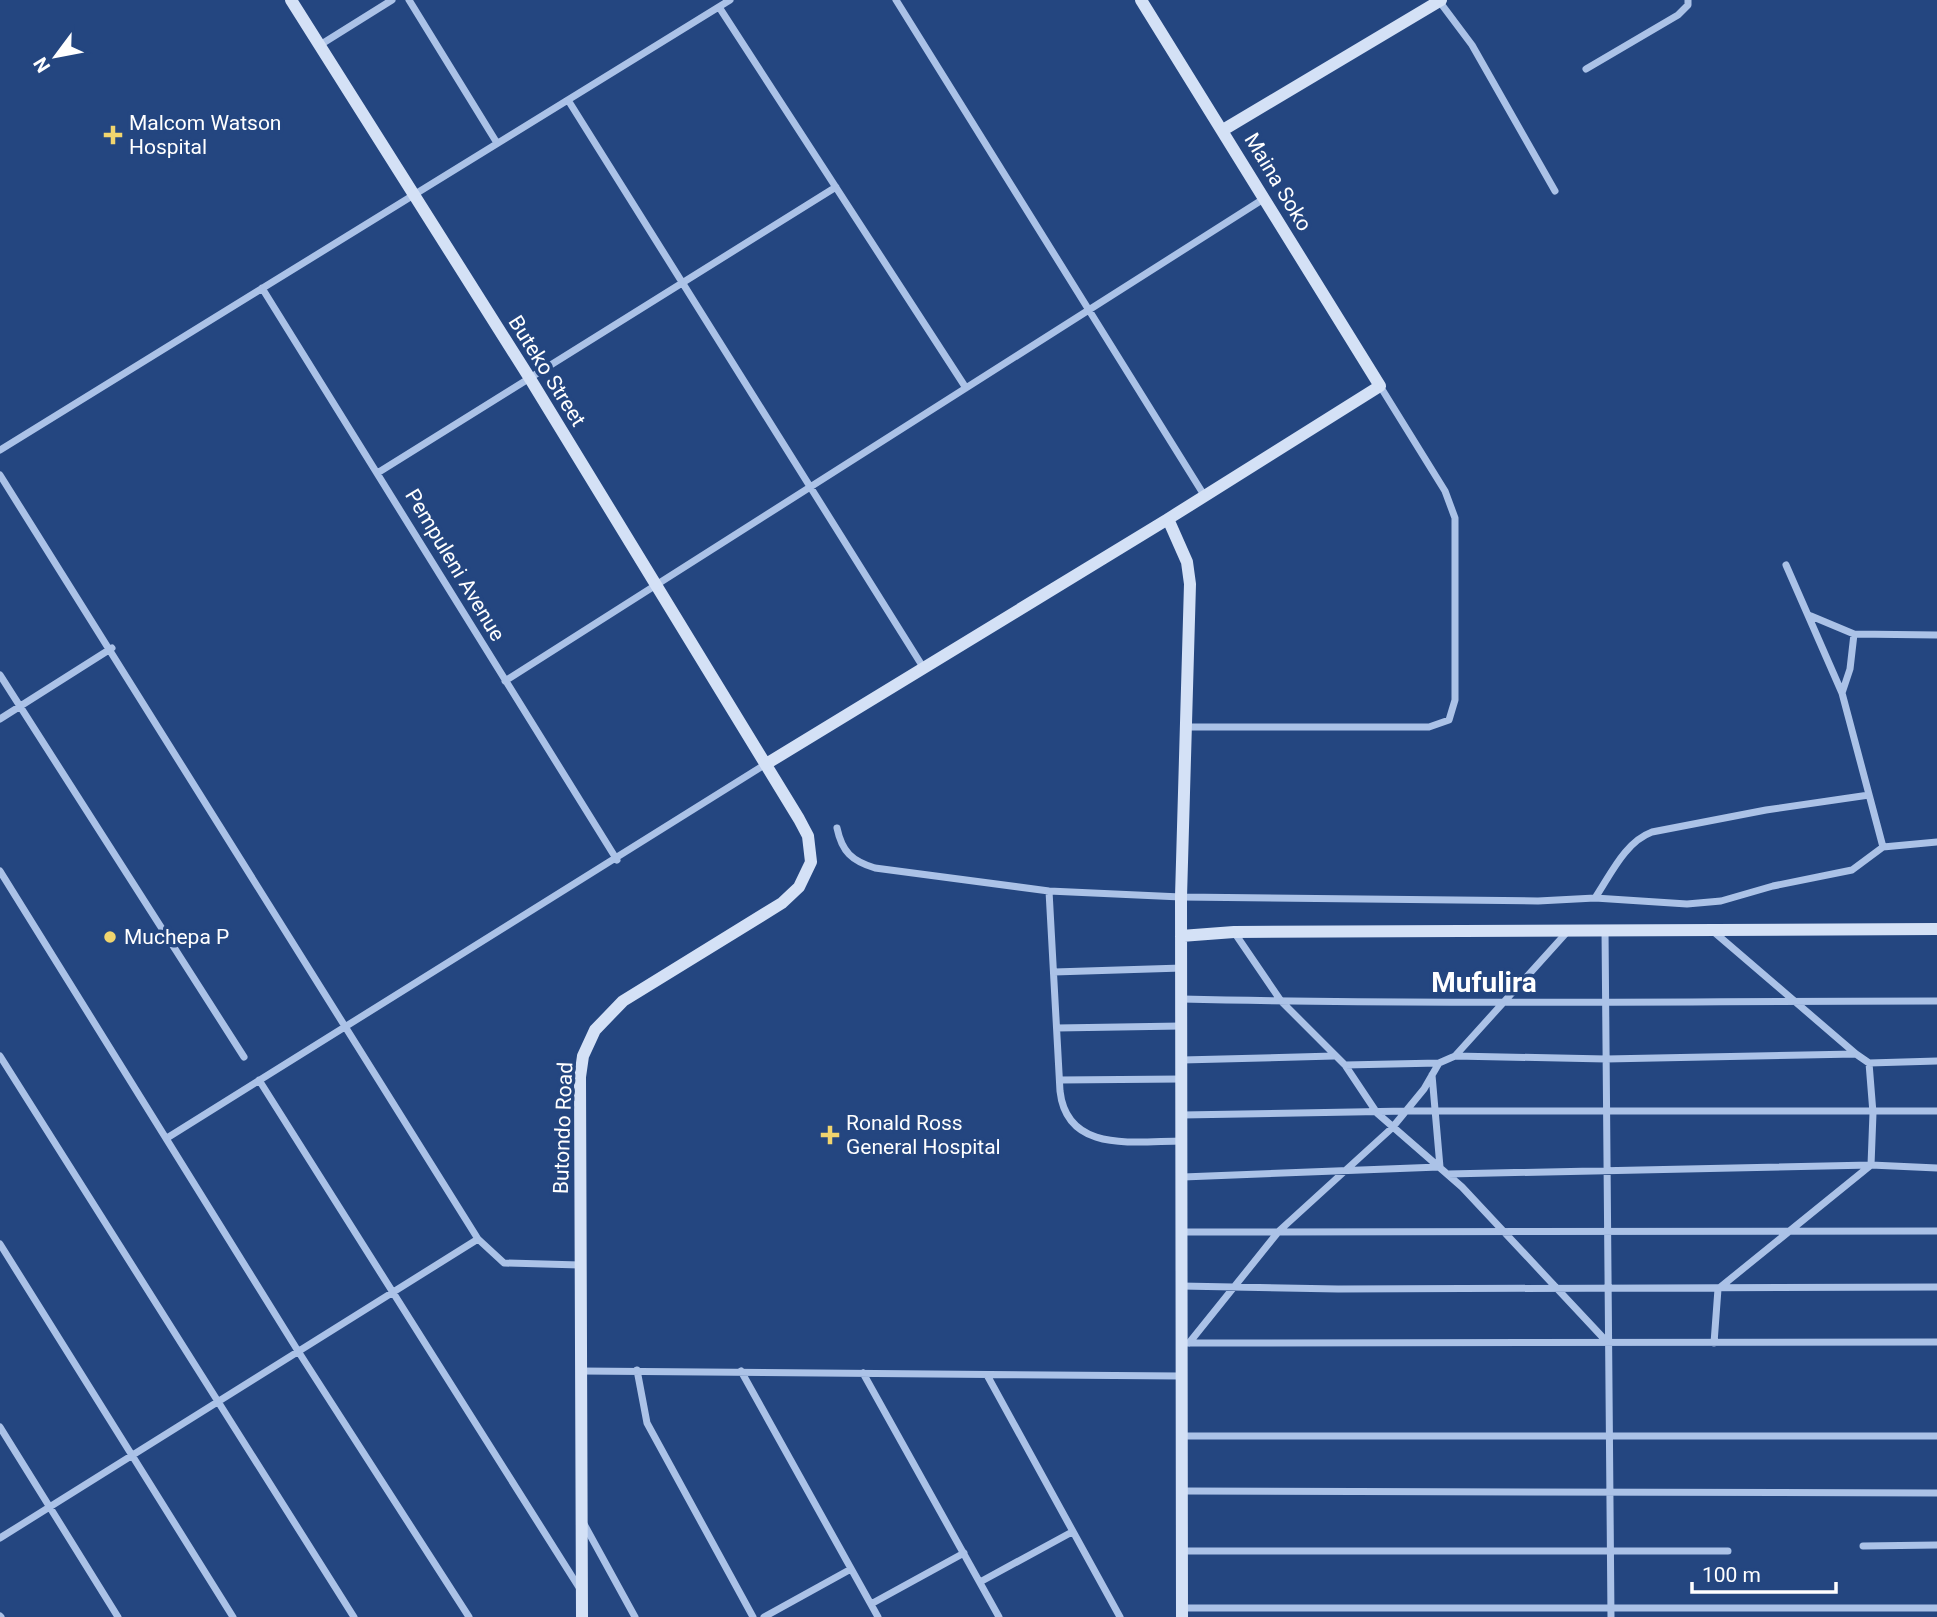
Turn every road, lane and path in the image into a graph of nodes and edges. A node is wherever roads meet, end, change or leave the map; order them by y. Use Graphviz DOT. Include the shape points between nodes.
graph roads {
  1 [pos="291,0"];
  2 [pos="391,0"];
  3 [pos="409,0"];
  4 [pos="730,0"];
  5 [pos="896,0"];
  6 [pos="1142,0"];
  7 [pos="1440,0"];
  8 [pos="1688,0"];
  9 [pos="719,7"];
  10 [pos="320,45"];
  11 [pos="1586,69"];
  12 [pos="568,100"];
  13 [pos="1223,130"];
  14 [pos="497,143"];
  15 [pos="836,187"];
  16 [pos="1555,191"];
  17 [pos="413,195"];
  18 [pos="1265,198"];
  19 [pos="683,281"];
  20 [pos="262,288"];
  21 [pos="1089,310"];
  22 [pos="529,377"];
  23 [pos="1380,386"];
  24 [pos="966,388"];
  25 [pos="0,450"];
  26 [pos="379,472"];
  27 [pos="0,475"];
  28 [pos="811,485"];
  29 [pos="1204,495"];
  30 [pos="1168,519"];
  31 [pos="1786,565"];
  32 [pos="657,584"];
  33 [pos="1811,617"];
  34 [pos="1854,634"];
  35 [pos="1937,635"];
  36 [pos="112,649"];
  37 [pos="923,667"];
  38 [pos="0,675"];
  39 [pos="505,681"];
  40 [pos="1842,693"];
  41 [pos="21,706"];
  42 [pos="0,719"];
  43 [pos="1188,727"];
  44 [pos="766,764"];
  45 [pos="1869,795"];
  46 [pos="837,828"];
  47 [pos="1937,842"];
  48 [pos="1883,847"];
  49 [pos="617,860"];
  50 [pos="0,871"];
  51 [pos="1049,891"];
  52 [pos="1181,897"];
  53 [pos="1595,898"];
  54 [pos="1605,929"];
  55 [pos="1937,929"];
  56 [pos="1568,931"];
  57 [pos="1714,931"];
  58 [pos="1234,932"];
  59 [pos="1181,936"];
  60 [pos="1182,968"];
  61 [pos="1055,972"];
  62 [pos="1182,999"];
  63 [pos="1790,999"];
  64 [pos="1605,1000"];
  65 [pos="1937,1001"];
  66 [pos="1280,1002"];
  67 [pos="1502,1003"];
  68 [pos="1181,1026"];
  69 [pos="348,1028"];
  70 [pos="1057,1028"];
  71 [pos="1856,1054"];
  72 [pos="0,1056"];
  73 [pos="1334,1056"];
  74 [pos="1455,1056"];
  75 [pos="244,1057"];
  76 [pos="1606,1059"];
  77 [pos="1182,1060"];
  78 [pos="1937,1061"];
  79 [pos="1440,1063"];
  80 [pos="1869,1063"];
  81 [pos="1345,1065"];
  82 [pos="1432,1075"];
  83 [pos="1182,1079"];
  84 [pos="259,1080"];
  85 [pos="1060,1080"];
  86 [pos="1407,1111"];
  87 [pos="1937,1111"];
  88 [pos="1438,1112"];
  89 [pos="1377,1113"];
  90 [pos="1606,1113"];
  91 [pos="1873,1113"];
  92 [pos="1182,1115"];
  93 [pos="1392,1128"];
  94 [pos="167,1138"];
  95 [pos="1182,1141"];
  96 [pos="1871,1165"];
  97 [pos="1440,1167"];
  98 [pos="1937,1168"];
  99 [pos="1346,1170"];
  100 [pos="1607,1172"];
  101 [pos="1448,1174"];
  102 [pos="1183,1177"];
  103 [pos="1506,1230"];
  104 [pos="1607,1230"];
  105 [pos="1279,1231"];
  106 [pos="1937,1231"];
  107 [pos="1182,1232"];
  108 [pos="1788,1232"];
  109 [pos="478,1239"];
  110 [pos="0,1244"];
  111 [pos="3,1257"];
  112 [pos="580,1265"];
  113 [pos="1180,1286"];
  114 [pos="1233,1286"];
  115 [pos="1937,1287"];
  116 [pos="1556,1288"];
  117 [pos="1608,1289"];
  118 [pos="1717,1289"];
  119 [pos="392,1294"];
  120 [pos="1937,1342"];
  121 [pos="1185,1343"];
  122 [pos="1608,1343"];
  123 [pos="1714,1343"];
  124 [pos="298,1351"];
  125 [pos="637,1370"];
  126 [pos="581,1371"];
  127 [pos="741,1371"];
  128 [pos="863,1373"];
  129 [pos="987,1375"];
  130 [pos="1180,1376"];
  131 [pos="217,1400"];
  132 [pos="0,1427"];
  133 [pos="1183,1436"];
  134 [pos="1937,1436"];
  135 [pos="1609,1438"];
  136 [pos="132,1457"];
  137 [pos="1183,1491"];
  138 [pos="1610,1493"];
  139 [pos="1937,1493"];
  140 [pos="50,1506"];
  141 [pos="582,1520"];
  142 [pos="1072,1532"];
  143 [pos="0,1538"];
  144 [pos="1937,1545"];
  145 [pos="1863,1546"];
  146 [pos="1610,1550"];
  147 [pos="1181,1551"];
  148 [pos="1728,1551"];
  149 [pos="964,1553"];
  150 [pos="851,1569"];
  151 [pos="980,1582"];
  152 [pos="583,1594"];
  153 [pos="871,1604"];
  154 [pos="1611,1607"];
  155 [pos="1937,1608"];
  156 [pos="1182,1613"];
  157 [pos="468,1616"];
  158 [pos="118,1617"];
  159 [pos="233,1617"];
  160 [pos="354,1617"];
  161 [pos="582,1617"];
  162 [pos="635,1617"];
  163 [pos="753,1617"];
  164 [pos="764,1617"];
  165 [pos="878,1617"];
  166 [pos="999,1617"];
  167 [pos="1120,1617"];
  168 [pos="1611,1617"];
  1 -- 10 [label="street, Buteko Street"];
  2 -- 10 [label="street"];
  3 -- 14 [label="street"];
  4 -- 9 [label="street"];
  5 -- 21 [label="street"];
  6 -- 13 [label="street, Maina Soko"];
  7 -- 13 [label="street"];
  7 -- 16 [label="street" via="1472,45"];
  8 -- 11 [label="street" via="1678,15"];
  9 -- 12 [label="street"];
  9 -- 15 [label="street"];
  10 -- 17 [label="street, Buteko Street"];
  12 -- 14 [label="street"];
  12 -- 19 [label="street"];
  13 -- 18 [label="street, Maina Soko"];
  14 -- 17 [label="street"];
  15 -- 19 [label="street"];
  15 -- 24 [label="street"];
  17 -- 20 [label="street"];
  17 -- 22 [label="street, Buteko Street"];
  18 -- 21 [label="street"];
  18 -- 23 [label="street, Maina Soko"];
  19 -- 22 [label="street"];
  19 -- 28 [label="street"];
  20 -- 25 [label="street"];
  20 -- 26 [label="street, Pempuleni Avenue"];
  21 -- 24 [label="street"];
  21 -- 29 [label="street"];
  22 -- 26 [label="street"];
  22 -- 32 [label="street, Buteko Street"];
  23 -- 29 [label="street"];
  23 -- 43 [label="street" via="1445,491 1455,518 1455,700 1449,720 1429,727"];
  24 -- 28 [label="street"];
  26 -- 39 [label="street, Pempuleni Avenue"];
  27 -- 36 [label="street"];
  28 -- 32 [label="street"];
  28 -- 37 [label="street"];
  29 -- 30 [label="street"];
  30 -- 37 [label="street"];
  30 -- 43 [label="street" via="1187,562 1191,584"];
  31 -- 33 [label="street"];
  32 -- 39 [label="street"];
  32 -- 44 [label="street, Buteko Street"];
  33 -- 34 [label="street"];
  33 -- 40 [label="street"];
  34 -- 35 [label="street"];
  34 -- 40 [label="street"];
  36 -- 41 [label="street"];
  36 -- 69 [label="street"];
  37 -- 44 [label="street"];
  38 -- 41 [label="street"];
  39 -- 49 [label="street, Pempuleni Avenue"];
  40 -- 45 [label="street"];
  41 -- 42 [label="street"];
  41 -- 75 [label="street"];
  43 -- 52 [label="street"];
  44 -- 49 [label="street"];
  44 -- 112 [label="street, Butondo Road" via="808,836 808,874 782,903 624,1001 595,1030 583,1056 580,1077"];
  45 -- 48 [label="street"];
  45 -- 53 [label="street" via="1641,836"];
  46 -- 51 [label="street" via="840,845 849,857 875,868"];
  47 -- 48 [label="street"];
  48 -- 53 [label="street" via="1849,871 1721,901 1687,904"];
  49 -- 69 [label="street"];
  50 -- 94 [label="street"];
  51 -- 52 [label="street"];
  51 -- 61 [label="street"];
  52 -- 53 [label="street" via="1482,902"];
  52 -- 59 [label="street"];
  54 -- 56 [label="street"];
  54 -- 57 [label="street"];
  54 -- 64 [label="street"];
  55 -- 57 [label="street"];
  56 -- 58 [label="street"];
  56 -- 67 [label="street"];
  57 -- 63 [label="street"];
  58 -- 59 [label="street"];
  58 -- 66 [label="street"];
  59 -- 60 [label="street"];
  60 -- 61 [label="street"];
  60 -- 62 [label="street"];
  61 -- 70 [label="street"];
  62 -- 66 [label="street"];
  62 -- 68 [label="street"];
  63 -- 64 [label="street"];
  63 -- 65 [label="street"];
  63 -- 71 [label="street"];
  64 -- 67 [label="street"];
  64 -- 76 [label="street"];
  66 -- 67 [label="street"];
  66 -- 73 [label="street"];
  67 -- 74 [label="street"];
  68 -- 70 [label="street"];
  68 -- 77 [label="street"];
  69 -- 84 [label="street"];
  69 -- 109 [label="street"];
  70 -- 85 [label="street"];
  71 -- 76 [label="street"];
  71 -- 80 [label="street"];
  72 -- 131 [label="street"];
  73 -- 77 [label="street"];
  73 -- 81 [label="street"];
  74 -- 76 [label="street"];
  74 -- 79 [label="street"];
  76 -- 90 [label="street"];
  77 -- 83 [label="street"];
  78 -- 80 [label="street"];
  79 -- 81 [label="street"];
  79 -- 82 [label="street"];
  80 -- 91 [label="street"];
  81 -- 89 [label="street"];
  82 -- 86 [label="street"];
  82 -- 88 [label="street"];
  83 -- 85 [label="street"];
  83 -- 92 [label="street"];
  84 -- 94 [label="street"];
  84 -- 119 [label="street"];
  85 -- 95 [label="street" via="1064,1115 1091,1136"];
  86 -- 88 [label="street"];
  86 -- 89 [label="street"];
  86 -- 93 [label="street"];
  87 -- 91 [label="street"];
  88 -- 90 [label="street"];
  88 -- 97 [label="street"];
  89 -- 92 [label="street"];
  89 -- 93 [label="street"];
  90 -- 91 [label="street"];
  90 -- 100 [label="street"];
  91 -- 96 [label="street"];
  92 -- 95 [label="street"];
  93 -- 97 [label="street"];
  93 -- 99 [label="street"];
  94 -- 124 [label="street"];
  95 -- 102 [label="street"];
  96 -- 98 [label="street"];
  96 -- 100 [label="street"];
  96 -- 108 [label="street"];
  97 -- 99 [label="street"];
  97 -- 101 [label="street"];
  99 -- 102 [label="street"];
  99 -- 105 [label="street"];
  100 -- 101 [label="street"];
  100 -- 104 [label="street"];
  101 -- 103 [label="street"];
  102 -- 107 [label="street"];
  103 -- 104 [label="street"];
  103 -- 105 [label="street"];
  103 -- 116 [label="street"];
  104 -- 108 [label="street"];
  104 -- 117 [label="street"];
  105 -- 107 [label="street"];
  105 -- 114 [label="street"];
  106 -- 108 [label="street"];
  107 -- 113 [label="street"];
  108 -- 118 [label="street"];
  109 -- 112 [label="street" via="504,1263"];
  109 -- 119 [label="street"];
  110 -- 111 [label="street"];
  111 -- 136 [label="street"];
  112 -- 126 [label="street, Butondo Road"];
  113 -- 114 [label="street"];
  113 -- 121 [label="street"];
  114 -- 116 [label="street"];
  114 -- 121 [label="street"];
  115 -- 118 [label="street"];
  116 -- 117 [label="street"];
  116 -- 122 [label="street"];
  117 -- 118 [label="street"];
  117 -- 122 [label="street"];
  118 -- 123 [label="street"];
  119 -- 124 [label="street"];
  119 -- 152 [label="street"];
  120 -- 123 [label="street"];
  121 -- 122 [label="street"];
  121 -- 130 [label="street"];
  122 -- 123 [label="street"];
  122 -- 135 [label="street"];
  124 -- 131 [label="street"];
  124 -- 157 [label="street"];
  125 -- 126 [label="street"];
  125 -- 127 [label="street"];
  125 -- 163 [label="street" via="647,1423"];
  126 -- 141 [label="street, Butondo Road"];
  127 -- 128 [label="street"];
  127 -- 150 [label="street"];
  128 -- 129 [label="street"];
  128 -- 149 [label="street"];
  129 -- 130 [label="street"];
  129 -- 142 [label="street"];
  130 -- 133 [label="street"];
  131 -- 136 [label="street"];
  131 -- 160 [label="street"];
  132 -- 140 [label="street"];
  133 -- 135 [label="street"];
  133 -- 137 [label="street"];
  134 -- 135 [label="street"];
  135 -- 138 [label="street"];
  136 -- 140 [label="street"];
  136 -- 159 [label="street"];
  137 -- 138 [label="street"];
  137 -- 147 [label="street"];
  138 -- 139 [label="street"];
  138 -- 146 [label="street"];
  140 -- 143 [label="street"];
  140 -- 158 [label="street"];
  141 -- 152 [label="street, Butondo Road"];
  141 -- 162 [label="street"];
  142 -- 151 [label="street"];
  142 -- 167 [label="street"];
  144 -- 145 [label="street"];
  146 -- 147 [label="street"];
  146 -- 148 [label="street"];
  146 -- 154 [label="street"];
  147 -- 156 [label="street"];
  149 -- 151 [label="street"];
  149 -- 153 [label="street"];
  150 -- 153 [label="street"];
  150 -- 164 [label="street"];
  151 -- 166 [label="street"];
  152 -- 161 [label="street, Butondo Road"];
  153 -- 165 [label="street"];
  154 -- 155 [label="street"];
  154 -- 156 [label="street"];
  154 -- 168 [label="street"];
}
